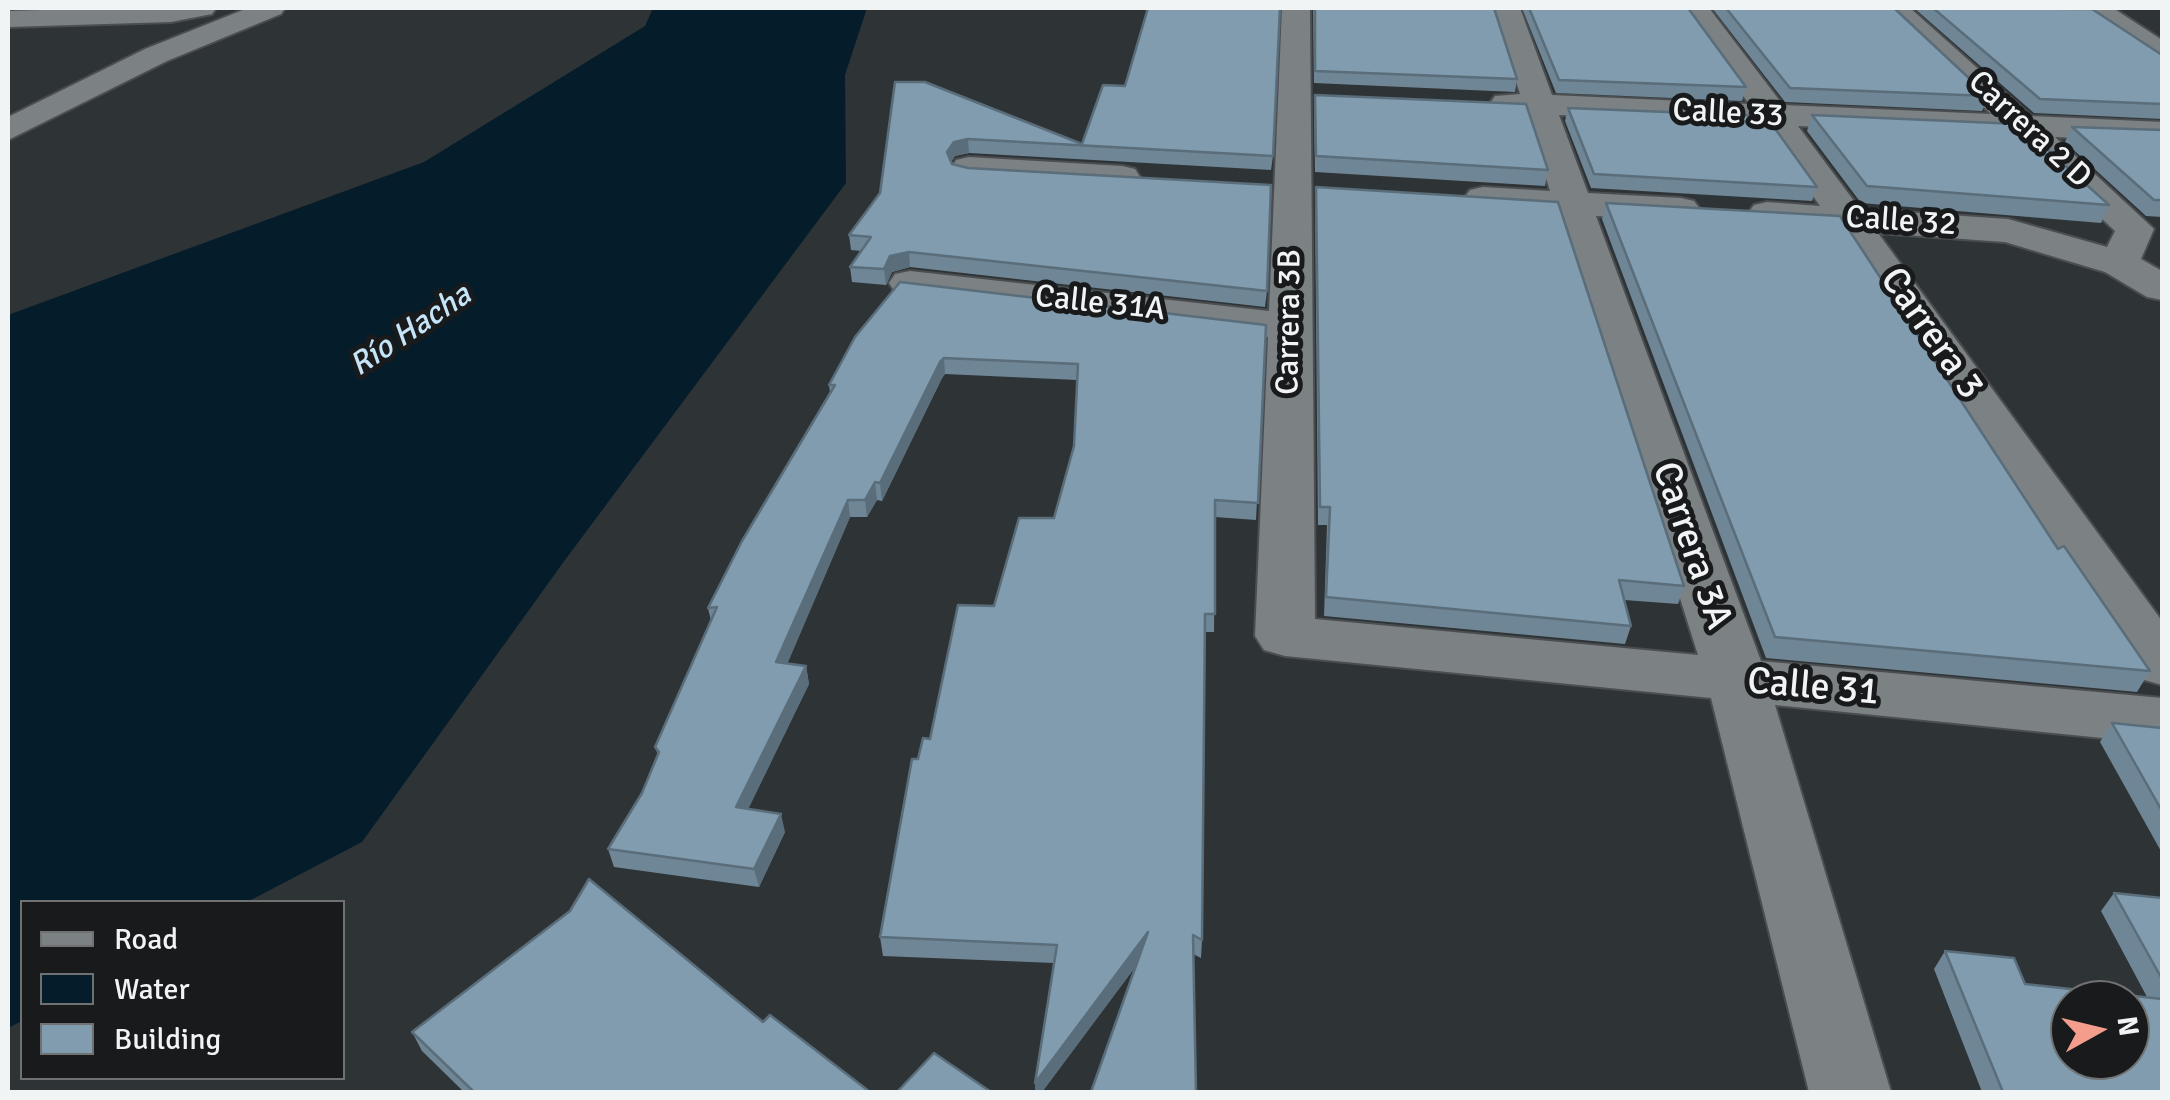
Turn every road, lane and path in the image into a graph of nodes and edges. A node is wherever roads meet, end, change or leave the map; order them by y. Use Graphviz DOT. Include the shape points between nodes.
graph roads {
  1 [pos="202,8"];
  2 [pos="270,8"];
  3 [pos="1296,8"];
  4 [pos="1506,8"];
  5 [pos="1695,8"];
  6 [pos="1894,8"];
  7 [pos="2008,8"];
  8 [pos="171,14"];
  9 [pos="8,19"];
  10 [pos="2162,53"];
  11 [pos="156,55"];
  12 [pos="1469,102"];
  13 [pos="1541,105"];
  14 [pos="1774,116"];
  15 [pos="2027,127"];
  16 [pos="8,130"];
  17 [pos="2162,132"];
  18 [pos="969,168"];
  19 [pos="1159,180"];
  20 [pos="1442,196"];
  21 [pos="1574,203"];
  22 [pos="1848,218"];
  23 [pos="2139,240"];
  24 [pos="910,283"];
  25 [pos="2162,288"];
  26 [pos="1290,326"];
  27 [pos="1284,636"];
  28 [pos="2162,664"];
  29 [pos="1736,680"];
  30 [pos="2162,721"];
  31 [pos="1850,1092"];
  1 -- 8 [label="street"];
  2 -- 11 [label="street"];
  3 -- 26 [label="street, Carrera 3B" via="1312,96 1292,187"];
  4 -- 13 [label="street, Carrera 3A"];
  5 -- 14 [label="street, Carrera 3"];
  6 -- 15 [label="street, Carrera 2 D"];
  7 -- 10 [label="street" via="2100,11"];
  8 -- 9 [label="street"];
  8 -- 11 [label="street"];
  11 -- 16 [label="street"];
  12 -- 13 [label="street, Calle 33"];
  13 -- 14 [label="street, Calle 33"];
  13 -- 21 [label="street, Carrera 3A"];
  14 -- 15 [label="street, Calle 33"];
  14 -- 22 [label="street, Carrera 3"];
  15 -- 17 [label="street, Calle 33"];
  15 -- 23 [label="street, Carrera 2 D"];
  18 -- 19 [label="street"];
  20 -- 21 [label="street, Calle 32"];
  21 -- 22 [label="street, Calle 32"];
  21 -- 29 [label="street, Carrera 3A"];
  22 -- 23 [label="street, Calle 32"];
  22 -- 28 [label="street, Carrera 3"];
  23 -- 25 [label="street, Calle 32"];
  24 -- 26 [label="street, Calle 31A"];
  26 -- 27 [label="street, Carrera 3B"];
  27 -- 29 [label="street, Calle 31"];
  29 -- 30 [label="street, Calle 31"];
  29 -- 31 [label="street, Carrera 3A"];
}
